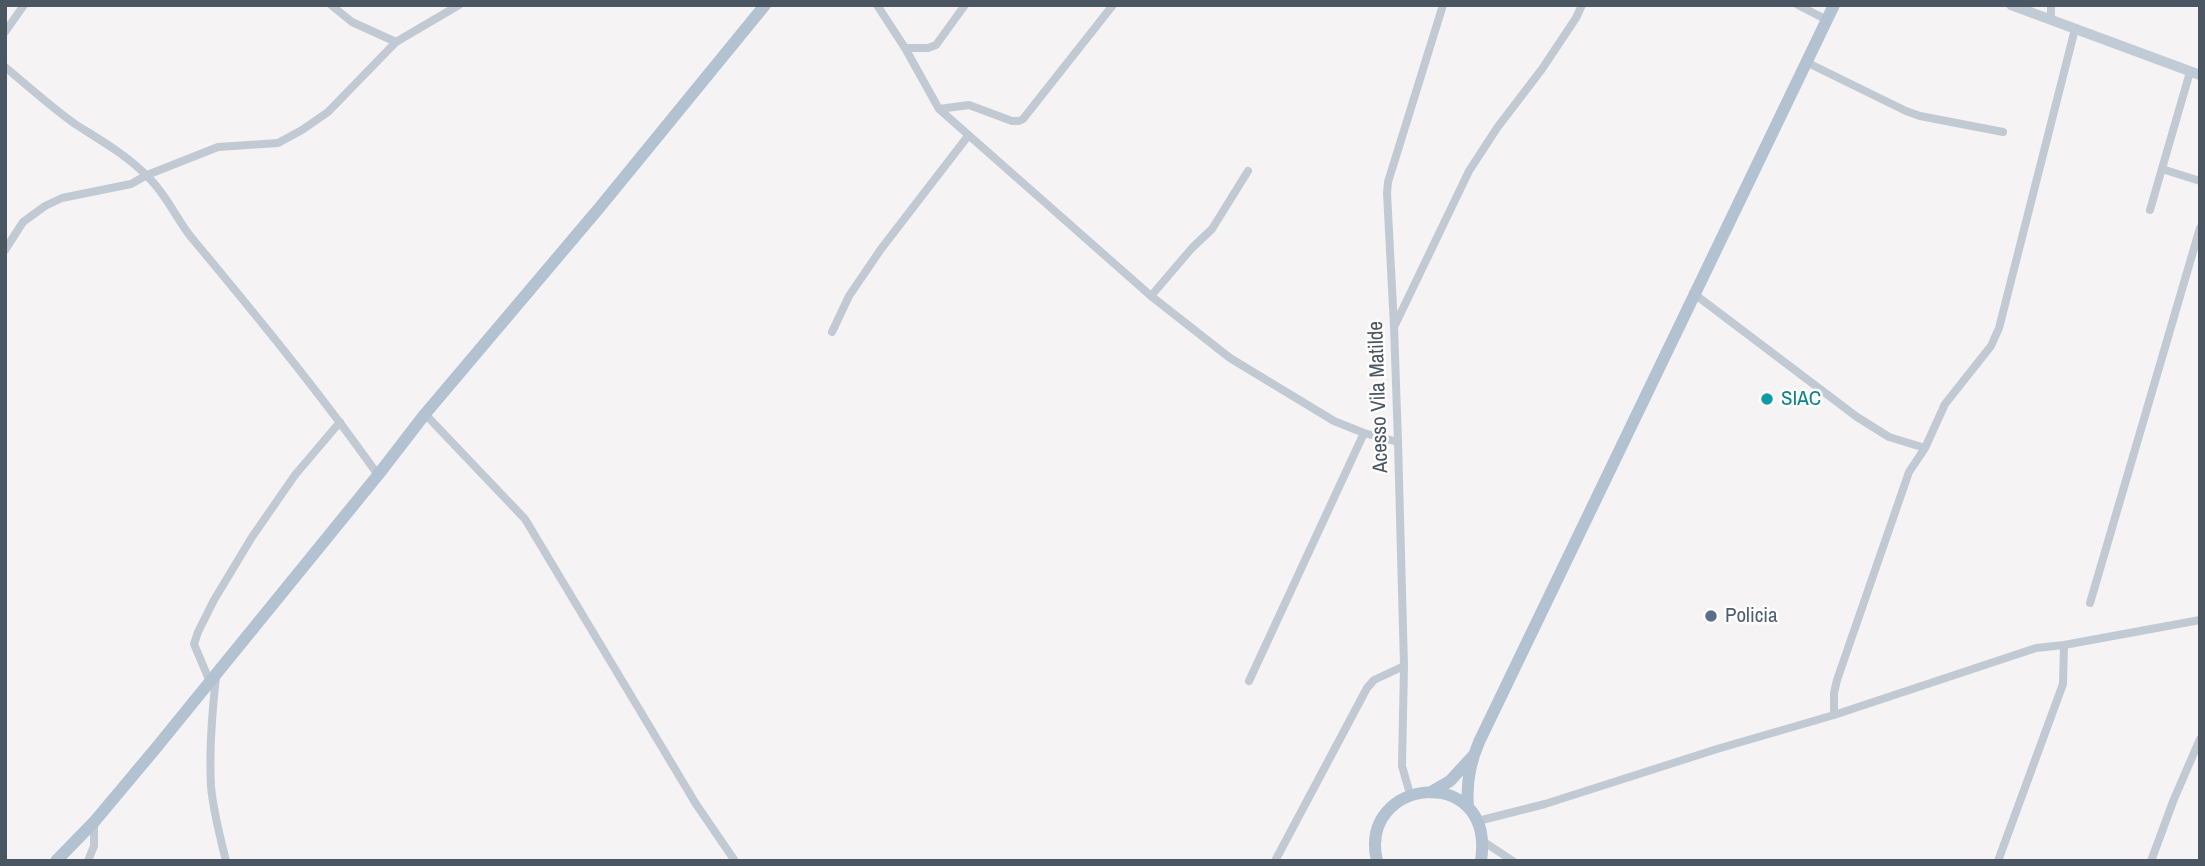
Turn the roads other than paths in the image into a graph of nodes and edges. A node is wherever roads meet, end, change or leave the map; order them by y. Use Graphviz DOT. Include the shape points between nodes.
graph roads {
  1 [pos="24,5"];
  2 [pos="331,5"];
  3 [pos="460,5"];
  4 [pos="765,5"];
  5 [pos="877,5"];
  6 [pos="965,5"];
  7 [pos="1112,5"];
  8 [pos="1443,5"];
  9 [pos="1582,5"];
  10 [pos="1798,5"];
  11 [pos="1834,5"];
  12 [pos="2011,5"];
  13 [pos="2052,5"];
  14 [pos="2051,19"];
  15 [pos="1826,20"];
  16 [pos="2075,29"];
  17 [pos="5,32"];
  18 [pos="396,42"];
  19 [pos="905,48"];
  20 [pos="1806,62"];
  21 [pos="5,67"];
  22 [pos="2195,73"];
  23 [pos="939,109"];
  24 [pos="2003,132"];
  25 [pos="968,136"];
  26 [pos="2161,169"];
  27 [pos="1248,171"];
  28 [pos="147,175"];
  29 [pos="2200,181"];
  30 [pos="2150,210"];
  31 [pos="2200,228"];
  32 [pos="5,250"];
  33 [pos="1693,293"];
  34 [pos="1151,296"];
  35 [pos="1394,326"];
  36 [pos="832,332"];
  37 [pos="425,414"];
  38 [pos="340,422"];
  39 [pos="1364,433"];
  40 [pos="1398,442"];
  41 [pos="1925,448"];
  42 [pos="378,475"];
  43 [pos="2090,603"];
  44 [pos="2200,620"];
  45 [pos="2064,645"];
  46 [pos="1404,666"];
  47 [pos="213,678"];
  48 [pos="1249,681"];
  49 [pos="1834,715"];
  50 [pos="2200,739"];
  51 [pos="2197,755"];
  52 [pos="1472,757"];
  53 [pos="1433,791"];
  54 [pos="1410,794"];
  55 [pos="1468,806"];
  56 [pos="1478,821"];
  57 [pos="94,822"];
  58 [pos="1484,842"];
  59 [pos="1373,860"];
  60 [pos="57,861"];
  61 [pos="88,861"];
  62 [pos="226,861"];
  63 [pos="735,861"];
  64 [pos="1275,861"];
  65 [pos="1481,861"];
  66 [pos="1513,861"];
  67 [pos="1998,861"];
  68 [pos="2151,861"];
  1 -- 17 [label="street"];
  2 -- 18 [label="street" via="352,22"];
  3 -- 18 [label="street"];
  4 -- 37 [label="main road"];
  5 -- 19 [label="street"];
  6 -- 19 [label="street" via="936,45"];
  7 -- 23 [label="street" via="1023,119 1013,121 969,105"];
  8 -- 35 [label="street, Acesso Vila Matilde" via="1388,182"];
  9 -- 35 [label="street" via="1469,171"];
  10 -- 15 [label="street"];
  11 -- 15 [label="main road"];
  12 -- 14 [label="street"];
  13 -- 14 [label="street"];
  14 -- 16 [label="street"];
  15 -- 20 [label="main road"];
  16 -- 22 [label="street"];
  16 -- 41 [label="street" via="1999,328 1991,346 1945,404"];
  18 -- 28 [label="street" via="328,112 278,143 218,148"];
  19 -- 23 [label="street"];
  20 -- 24 [label="street" via="1906,111"];
  20 -- 33 [label="main road"];
  21 -- 28 [label="street"];
  22 -- 26 [label="street"];
  23 -- 25 [label="street"];
  25 -- 34 [label="street"];
  25 -- 36 [label="street" via="881,249 849,296"];
  26 -- 29 [label="street"];
  26 -- 30 [label="street"];
  27 -- 34 [label="street" via="1212,229"];
  28 -- 32 [label="street" via="131,184 62,198 45,206 23,222"];
  28 -- 38 [label="street"];
  31 -- 43 [label="street"];
  33 -- 41 [label="street" via="1857,417 1889,437"];
  33 -- 52 [label="main road"];
  34 -- 39 [label="street" via="1230,358 1334,421"];
  35 -- 40 [label="street, Acesso Vila Matilde"];
  37 -- 42 [label="main road"];
  37 -- 63 [label="street" via="525,519"];
  38 -- 42 [label="street"];
  38 -- 47 [label="street" via="295,475 252,537 198,632 194,644"];
  39 -- 40 [label="street"];
  39 -- 48 [label="street"];
  40 -- 46 [label="street, Acesso Vila Matilde"];
  41 -- 49 [label="street" via="1904,484 1860,611 1837,680"];
  42 -- 47 [label="main road"];
  44 -- 45 [label="street"];
  45 -- 49 [label="street" via="2036,648"];
  45 -- 67 [label="street" via="2063,684"];
  46 -- 54 [label="street, Acesso Vila Matilde" via="1402,766"];
  46 -- 64 [label="street" via="1367,688"];
  47 -- 57 [label="main road"];
  47 -- 62 [label="street" via="211,787"];
  49 -- 56 [label="street"];
  50 -- 51 [label="street"];
  51 -- 68 [label="street" via="2174,799"];
  52 -- 53 [label="main road" via="1450,781"];
  52 -- 55 [label="main road"];
  53 -- 54 [label="main road"];
  53 -- 55 [label="main road"];
  54 -- 59 [label="main road" via="1382,819"];
  55 -- 56 [label="main road"];
  56 -- 58 [label="main road"];
  57 -- 60 [label="main road"];
  57 -- 61 [label="street" via="94,846"];
  58 -- 65 [label="main road"];
  58 -- 66 [label="street"];
}
